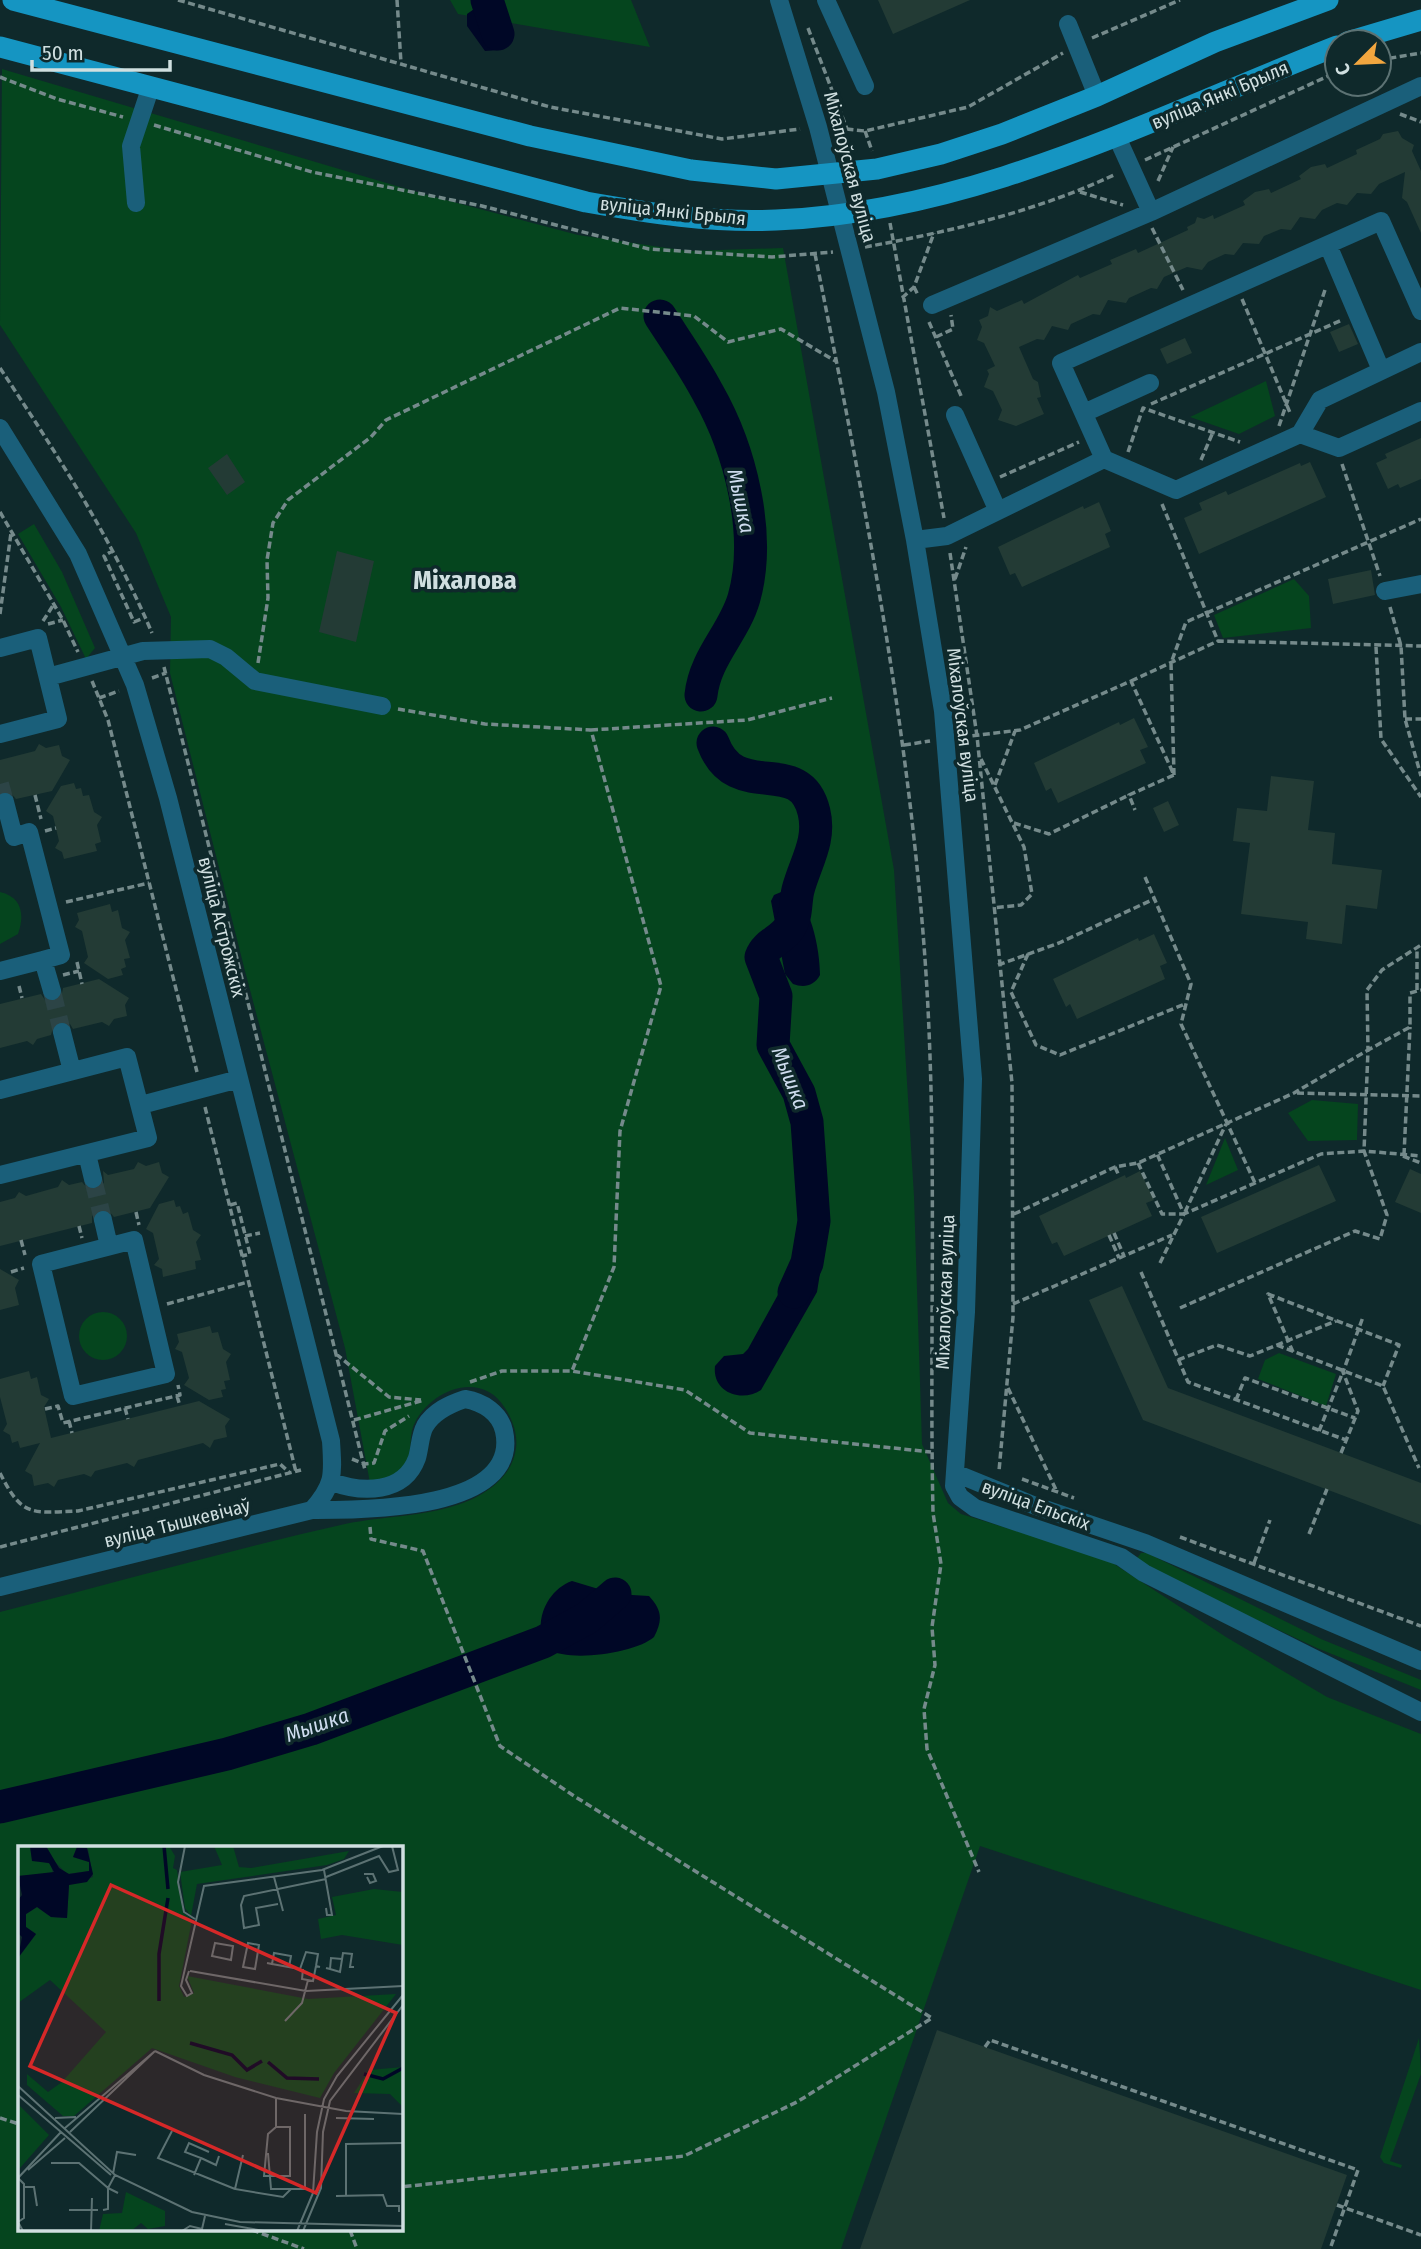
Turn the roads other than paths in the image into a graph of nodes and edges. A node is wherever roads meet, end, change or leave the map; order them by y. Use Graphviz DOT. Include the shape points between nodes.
graph roads {
  1 [pos="13,0"];
  2 [pos="779,0"];
  3 [pos="825,0"];
  4 [pos="1328,0"];
  5 [pos="1295,6"];
  6 [pos="1421,20"];
  7 [pos="1068,24"];
  8 [pos="1393,28"];
  9 [pos="0,47"];
  10 [pos="1323,52"];
  11 [pos="864,86"];
  12 [pos="1421,86"];
  13 [pos="150,89"];
  14 [pos="1097,96"];
  15 [pos="1117,137"];
  16 [pos="829,174"];
  17 [pos="136,203"];
  18 [pos="1150,212"];
  19 [pos="840,214"];
  20 [pos="1331,254"];
  21 [pos="926,305"];
  22 [pos="1421,311"];
  23 [pos="1421,352"];
  24 [pos="1381,370"];
  25 [pos="1150,383"];
  26 [pos="960,411"];
  27 [pos="1421,411"];
  28 [pos="1084,413"];
  29 [pos="0,428"];
  30 [pos="1300,433"];
  31 [pos="1104,459"];
  32 [pos="997,509"];
  33 [pos="915,540"];
  34 [pos="1421,584"];
  35 [pos="1385,591"];
  36 [pos="0,648"];
  37 [pos="125,656"];
  38 [pos="48,677"];
  39 [pos="382,706"];
  40 [pos="0,734"];
  41 [pos="5,802"];
  42 [pos="7,839"];
  43 [pos="43,960"];
  44 [pos="0,971"];
  45 [pos="52,991"];
  46 [pos="62,1032"];
  47 [pos="72,1071"];
  48 [pos="239,1079"];
  49 [pos="0,1090"];
  50 [pos="141,1105"];
  51 [pos="87,1154"];
  52 [pos="0,1175"];
  53 [pos="93,1179"];
  54 [pos="106,1234"];
  55 [pos="955,1473"];
  56 [pos="332,1482"];
  57 [pos="312,1510"];
  58 [pos="0,1587"];
  59 [pos="1421,1661"];
  60 [pos="1421,1712"];
  1 -- 16 [label="main road" via="614,156 744,177"];
  2 -- 16 [label="street, Міхалоўская вуліца"];
  3 -- 11 [label="street"];
  4 -- 5 [label="main road"];
  5 -- 14 [label="main road"];
  6 -- 8 [label="main road"];
  7 -- 14 [label="street"];
  9 -- 13 [label="main road, вуліца Янкі Брыля"];
  10 -- 15 [label="main road, вуліца Янкі Брыля"];
  12 -- 18 [label="street"];
  13 -- 17 [label="street" via="131,146"];
  13 -- 19 [label="main road, вуліца Янкі Брыля" via="586,202 719,219"];
  14 -- 16 [label="main road" via="941,154 877,169"];
  15 -- 18 [label="street"];
  15 -- 19 [label="main road, вуліца Янкі Брыля" via="1015,174 887,207"];
  16 -- 19 [label="street, Міхалоўская вуліца"];
  18 -- 21 [label="street"];
  19 -- 33 [label="street, Міхалоўская вуліца" via="886,392"];
  20 -- 22 [label="street" via="1381,221"];
  20 -- 24 [label="street"];
  20 -- 28 [label="street" via="1236,284 1061,363"];
  23 -- 24 [label="street"];
  24 -- 30 [label="street" via="1321,400"];
  25 -- 28 [label="street"];
  26 -- 32 [label="street"];
  27 -- 30 [label="street" via="1339,448"];
  28 -- 31 [label="street"];
  29 -- 37 [label="street, вуліца Астрожскіх" via="78,554"];
  30 -- 31 [label="street" via="1176,490"];
  31 -- 32 [label="street"];
  32 -- 33 [label="street" via="947,536"];
  33 -- 55 [label="street, Міхалоўская вуліца" via="946,739 973,1079 966,1312"];
  34 -- 35 [label="street"];
  36 -- 38 [label="street" via="38,638"];
  37 -- 38 [label="street"];
  37 -- 39 [label="street" via="159,649 210,649 255,681"];
  37 -- 48 [label="street, вуліца Астрожскіх" via="168,798"];
  38 -- 40 [label="street" via="58,719"];
  41 -- 42 [label="street"];
  42 -- 43 [label="street" via="29,832 61,954"];
  43 -- 44 [label="street"];
  43 -- 45 [label="street"];
  46 -- 47 [label="street"];
  47 -- 49 [label="street"];
  47 -- 50 [label="street" via="127,1057"];
  48 -- 50 [label="street"];
  48 -- 56 [label="street, вуліца Астрожскіх" via="331,1441"];
  50 -- 51 [label="street" via="148,1138"];
  51 -- 52 [label="street"];
  51 -- 53 [label="street"];
  54 -- 54 [label="street" via="134,1240 166,1374 74,1396 41,1264"];
  55 -- 59 [label="street, вуліца Ельскіх" via="1145,1543"];
  55 -- 60 [label="street, вуліца Ельскіх" via="954,1486 960,1497 975,1507 1121,1557 1144,1573"];
  56 -- 57 [label="street"];
  56 -- 57 [label="street, вуліца Тышкевічаў" via="351,1489 382,1489 402,1479 412,1469 425,1426 446,1406 466,1399 492,1409 503,1427 506,1441 494,1473 457,1495 419,1505"];
  57 -- 58 [label="street, вуліца Тышкевічаў"];
}
